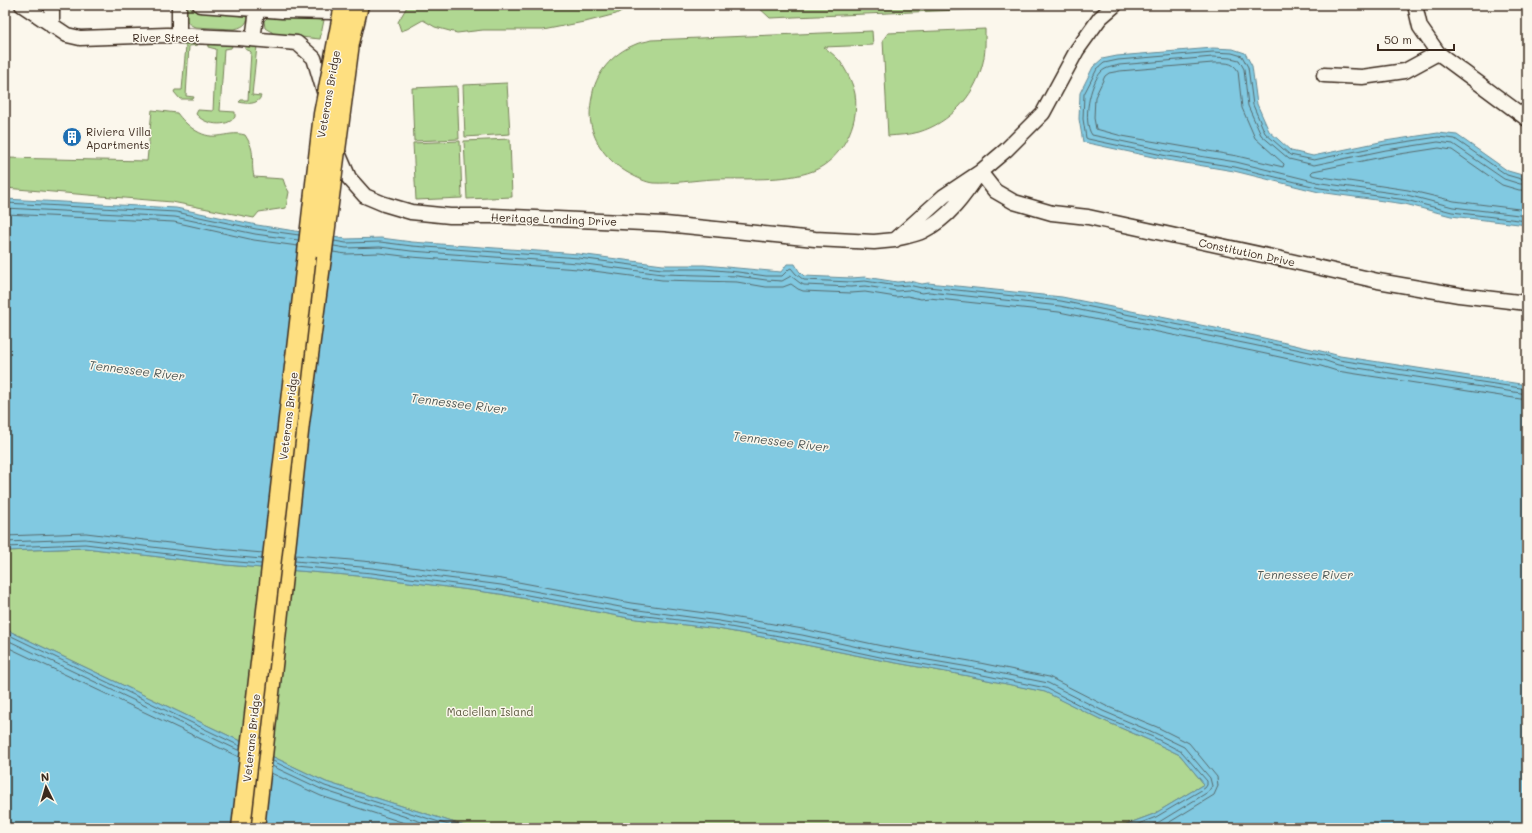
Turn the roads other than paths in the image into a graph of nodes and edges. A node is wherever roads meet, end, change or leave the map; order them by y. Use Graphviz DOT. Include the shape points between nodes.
graph roads {
  1 [pos="22,5"];
  2 [pos="52,5"];
  3 [pos="178,5"];
  4 [pos="200,5"];
  5 [pos="338,5"];
  6 [pos="344,5"];
  7 [pos="359,5"];
  8 [pos="366,5"];
  9 [pos="1115,5"];
  10 [pos="1415,5"];
  11 [pos="257,10"];
  12 [pos="52,26"];
  13 [pos="179,36"];
  14 [pos="253,39"];
  15 [pos="1438,53"];
  16 [pos="314,58"];
  17 [pos="1324,75"];
  18 [pos="323,114"];
  19 [pos="1527,119"];
  20 [pos="980,172"];
  21 [pos="1527,303"];
  22 [pos="241,828"];
  23 [pos="255,828"];
  1 -- 12 [label="street, River Street"];
  2 -- 12 [label="street"];
  3 -- 13 [label="street"];
  4 -- 11 [label="street"];
  5 -- 18 [label="main road, bridge" via="324,88"];
  6 -- 18 [label="main road, Veterans Bridge, bridge"];
  7 -- 23 [label="main road, Veterans Bridge, bridge" via="350,44 300,423"];
  8 -- 11 [label="street" via="334,12"];
  9 -- 20 [label="street, Heritage Landing Drive" via="1100,18 1077,50 1043,113"];
  10 -- 15 [label="street" via="1420,27"];
  11 -- 14 [label="street"];
  12 -- 13 [label="street, River Street" via="67,35 80,38"];
  13 -- 14 [label="street, River Street"];
  14 -- 16 [label="street, River Street" via="297,43"];
  15 -- 17 [label="street" via="1405,70 1362,77"];
  15 -- 19 [label="street"];
  16 -- 20 [label="street, Heritage Landing Drive" via="326,99 334,144 349,178 365,196 411,212 450,216 666,224 815,239 874,242 895,240 944,196"];
  18 -- 22 [label="main road, Veterans Bridge, bridge"];
  20 -- 21 [label="street, Constitution Drive" via="995,191 1014,202 1052,213 1088,217 1378,282"];
}
